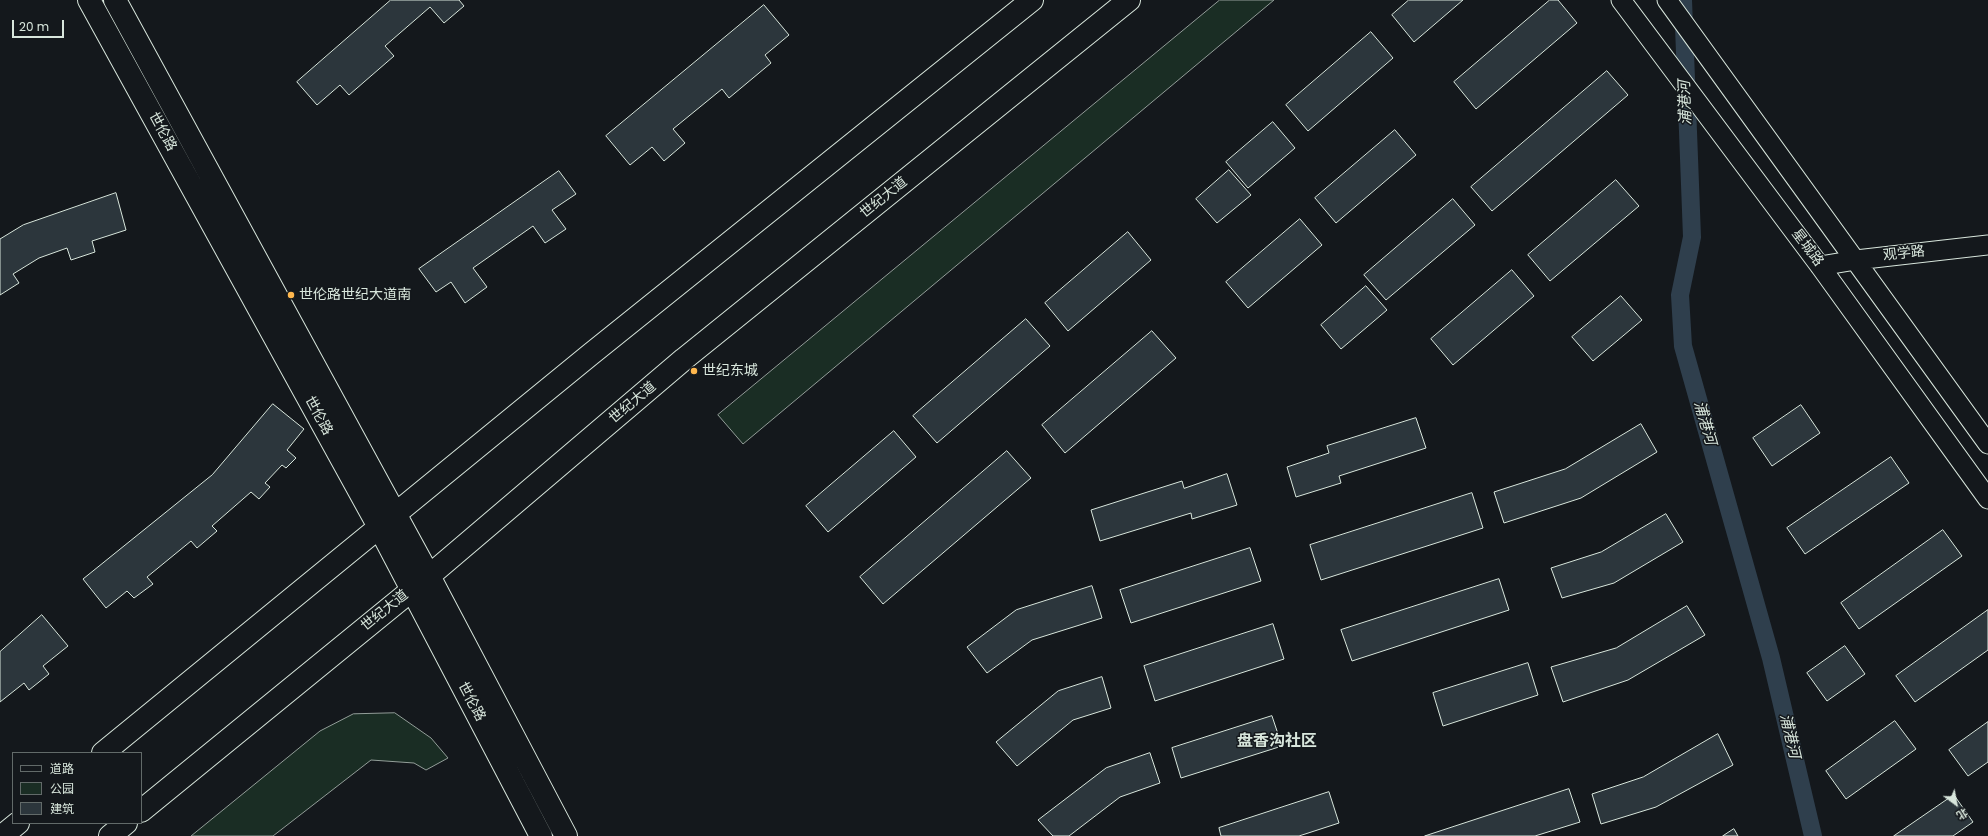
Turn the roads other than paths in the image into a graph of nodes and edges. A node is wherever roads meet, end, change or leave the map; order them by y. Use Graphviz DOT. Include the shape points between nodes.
graph roads {
  1 [pos="89,0"];
  2 [pos="115,0"];
  3 [pos="1032,0"];
  4 [pos="1129,0"];
  5 [pos="1621,0"];
  6 [pos="1667,0"];
  7 [pos="1988,245"];
  8 [pos="1856,260"];
  9 [pos="1820,266"];
  10 [pos="1988,444"];
  11 [pos="1988,499"];
  12 [pos="387,520"];
  13 [pos="429,576"];
  14 [pos="412,589"];
  15 [pos="105,752"];
  16 [pos="142,810"];
  17 [pos="17,824"];
  18 [pos="125,824"];
  19 [pos="2,836"];
  20 [pos="110,836"];
  21 [pos="541,836"];
  22 [pos="566,836"];
  1 -- 12 [label="main road, 世伦路"];
  2 -- 12 [label="main road, 世伦路"];
  3 -- 12 [label="main road"];
  4 -- 13 [label="main road, 世纪大道" via="684,359"];
  5 -- 9 [label="street, 星城路"];
  6 -- 8 [label="street"];
  7 -- 8 [label="street, 观学路"];
  8 -- 9 [label="street, 观学路"];
  8 -- 10 [label="street"];
  9 -- 11 [label="street, 星城路"];
  12 -- 13 [label="main road, 世伦路"];
  12 -- 14 [label="main road, 世伦路"];
  12 -- 15 [label="main road"];
  13 -- 14 [label="main road, 世纪大道"];
  13 -- 22 [label="main road, 世伦路"];
  14 -- 16 [label="main road, 世纪大道"];
  14 -- 21 [label="main road, 世伦路"];
  17 -- 19 [label="main road"];
  18 -- 20 [label="main road"];
}
